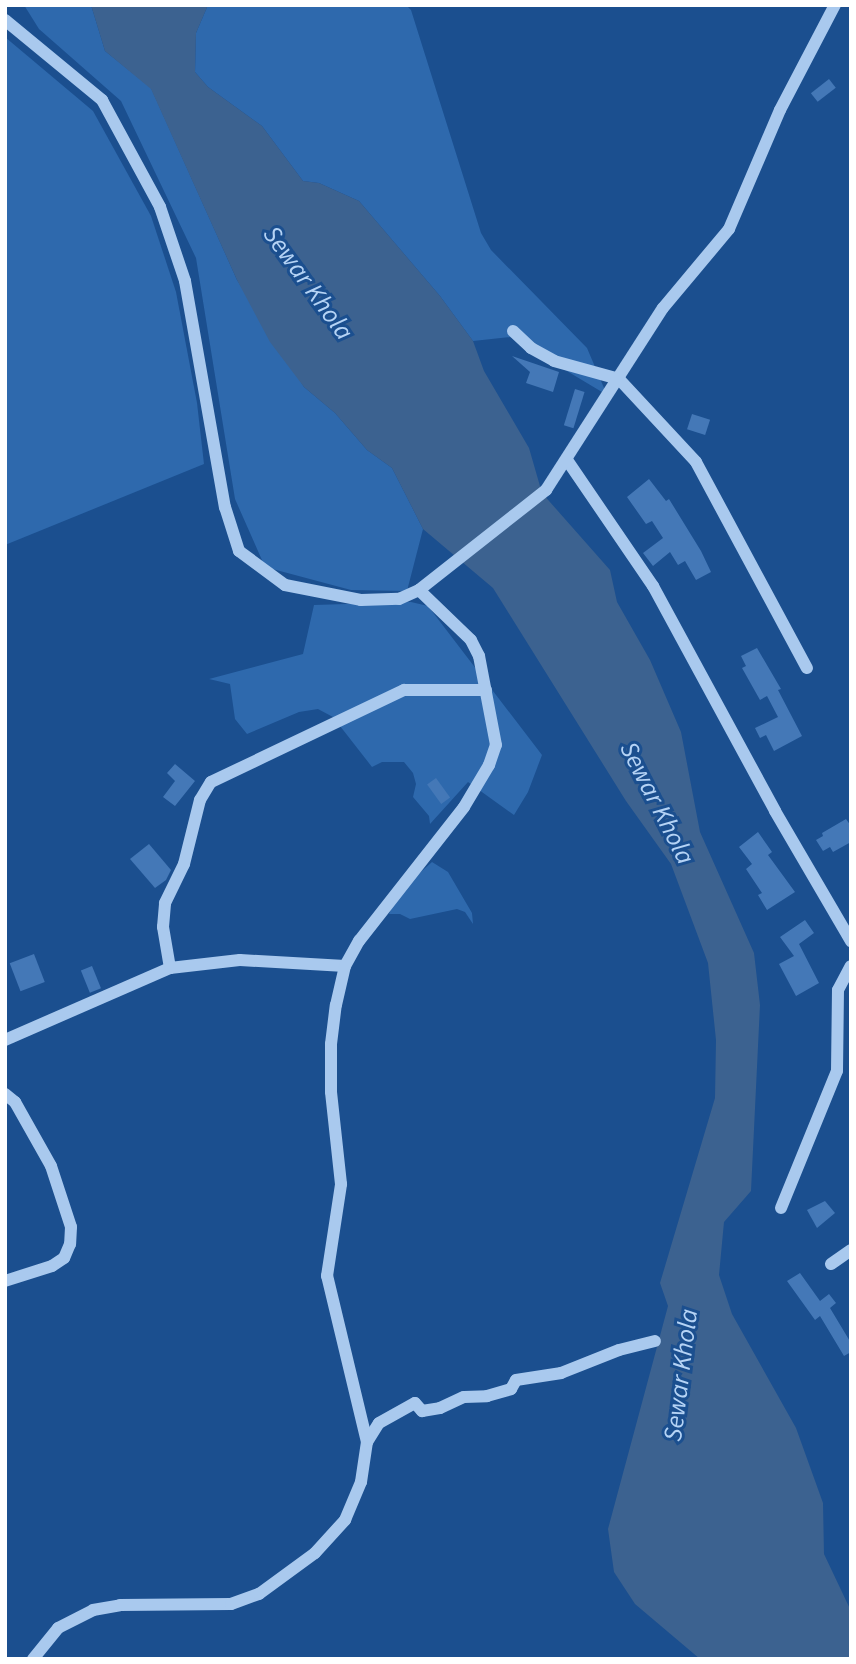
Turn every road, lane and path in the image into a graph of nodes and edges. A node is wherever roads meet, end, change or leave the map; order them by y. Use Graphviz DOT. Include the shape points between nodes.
graph roads {
  1 [pos="835,5"];
  2 [pos="5,20"];
  3 [pos="513,331"];
  4 [pos="619,379"];
  5 [pos="567,460"];
  6 [pos="419,590"];
  7 [pos="807,668"];
  8 [pos="486,690"];
  9 [pos="851,941"];
  10 [pos="345,966"];
  11 [pos="851,966"];
  12 [pos="170,968"];
  13 [pos="5,1040"];
  14 [pos="5,1094"];
  15 [pos="780,1208"];
  16 [pos="851,1250"];
  17 [pos="831,1264"];
  18 [pos="5,1281"];
  19 [pos="654,1341"];
  20 [pos="367,1442"];
  21 [pos="33,1659"];
  1 -- 4 [label="street" via="780,110 729,229 663,308"];
  2 -- 6 [label="street" via="102,100 160,207 185,281 225,507 239,551 285,585 361,600 399,599"];
  3 -- 4 [label="street" via="554,360"];
  4 -- 5 [label="street"];
  4 -- 7 [label="street" via="696,461"];
  5 -- 6 [label="street" via="546,490"];
  5 -- 9 [label="street" via="653,586"];
  6 -- 8 [label="street" via="471,640"];
  8 -- 10 [label="street" via="496,745 489,765 464,807 376,917"];
  8 -- 12 [label="street" via="404,690 211,782 200,800 184,863 165,903 163,927"];
  10 -- 12 [label="street" via="240,960"];
  10 -- 20 [label="street" via="331,1044 341,1184 327,1276"];
  11 -- 15 [label="street" via="838,990 837,1071"];
  12 -- 13 [label="street"];
  14 -- 18 [label="street" via="15,1102 51,1166 71,1227 64,1258"];
  16 -- 17 [label="street"];
  19 -- 20 [label="street" via="561,1373 516,1380 511,1390 464,1397 422,1411 415,1403 379,1423"];
  20 -- 21 [label="street" via="361,1482 345,1520 286,1577 231,1604 120,1605 93,1610 58,1628"];
}
